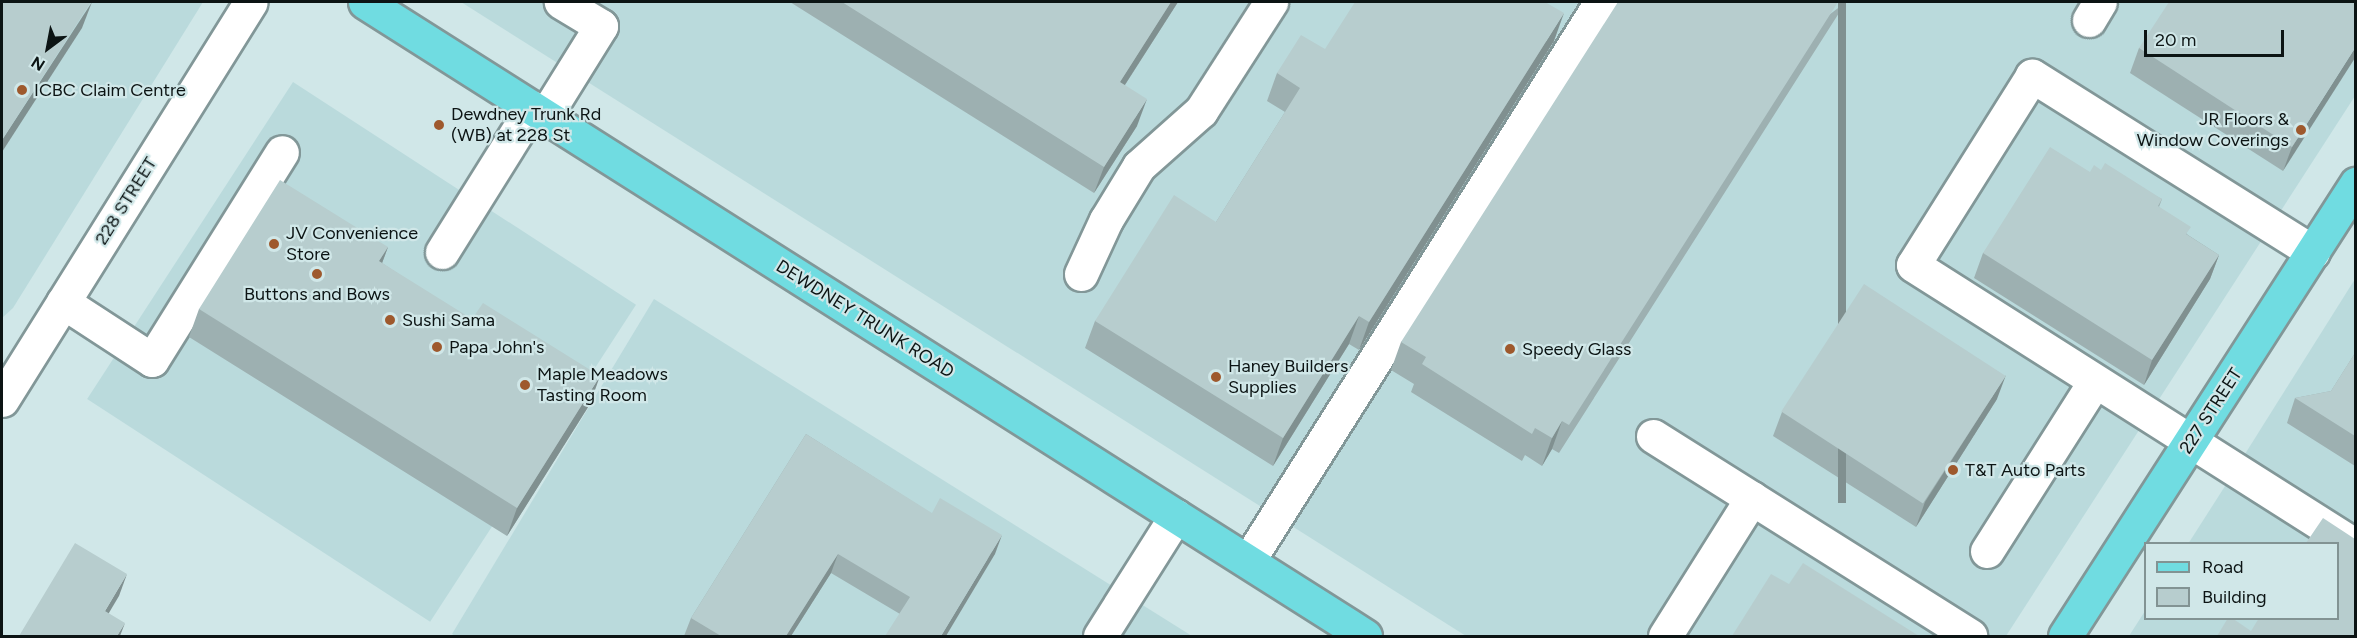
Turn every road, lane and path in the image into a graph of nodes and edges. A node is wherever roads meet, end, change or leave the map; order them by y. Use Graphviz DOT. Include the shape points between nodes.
graph roads {
  1 [pos="251,2"];
  2 [pos="365,2"];
  3 [pos="561,2"];
  4 [pos="1271,2"];
  5 [pos="1601,2"];
  6 [pos="538,112"];
  7 [pos="282,152"];
  8 [pos="2355,184"];
  9 [pos="442,252"];
  10 [pos="2313,252"];
  11 [pos="1081,274"];
  12 [pos="63,302"];
  13 [pos="2095,381"];
  14 [pos="3,394"];
  15 [pos="1653,436"];
  16 [pos="2192,442"];
  17 [pos="1752,498"];
  18 [pos="1176,516"];
  19 [pos="2355,546"];
  20 [pos="1987,551"];
  21 [pos="1248,561"];
  22 [pos="1100,636"];
  23 [pos="1365,636"];
  24 [pos="1665,636"];
  25 [pos="1970,636"];
  26 [pos="2065,636"];
  1 -- 12 [label="street, 228 STREET"];
  2 -- 6 [label="main road, DEWDNEY TRUNK ROAD"];
  3 -- 6 [label="street" via="601,26"];
  4 -- 11 [label="street" via="1201,111 1139,166 1106,220"];
  5 -- 21 [label="street"];
  6 -- 9 [label="street"];
  6 -- 18 [label="main road, DEWDNEY TRUNK ROAD"];
  7 -- 12 [label="street" via="153,360"];
  8 -- 10 [label="main road, 227 STREET"];
  10 -- 13 [label="street" via="2032,76 1913,265"];
  10 -- 16 [label="main road, 227 STREET"];
  12 -- 14 [label="street, 228 STREET"];
  13 -- 16 [label="street"];
  13 -- 20 [label="street"];
  15 -- 17 [label="street"];
  16 -- 19 [label="street"];
  16 -- 26 [label="main road, 227 STREET"];
  17 -- 24 [label="street"];
  17 -- 25 [label="street"];
  18 -- 21 [label="main road, DEWDNEY TRUNK ROAD"];
  18 -- 22 [label="street"];
  21 -- 23 [label="main road, DEWDNEY TRUNK ROAD"];
}
